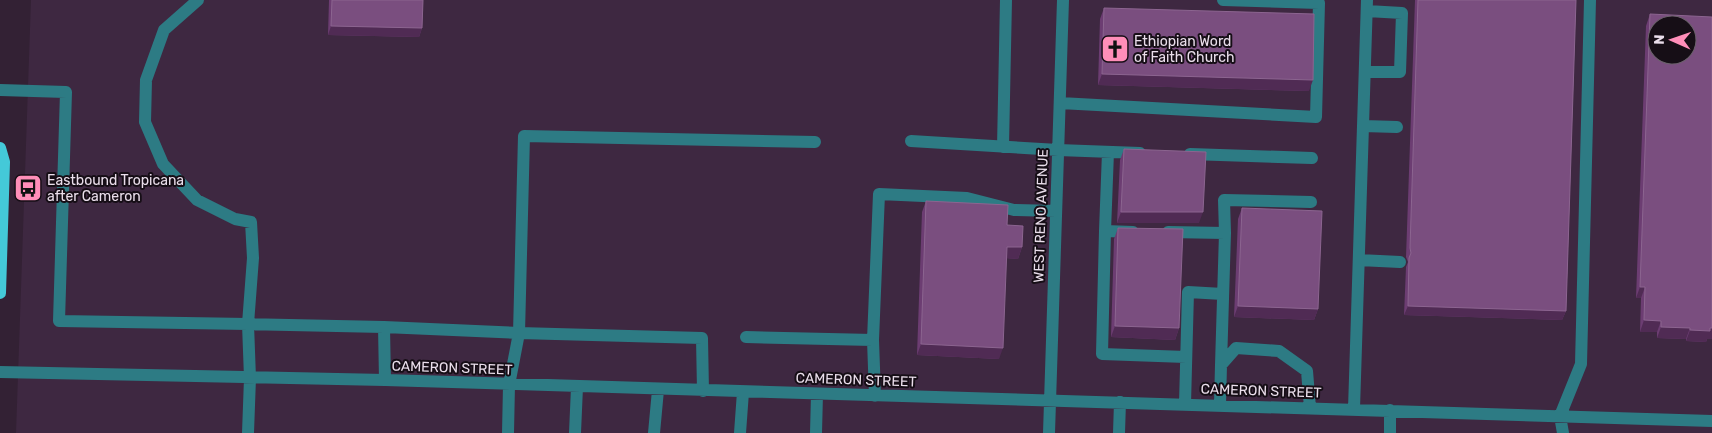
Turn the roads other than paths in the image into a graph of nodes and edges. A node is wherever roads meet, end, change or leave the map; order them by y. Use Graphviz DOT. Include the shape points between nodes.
graph roads {
  1 [pos="198,0"];
  2 [pos="1006,0"];
  3 [pos="1063,0"];
  4 [pos="1223,0"];
  5 [pos="1590,0"];
  6 [pos="1367,6"];
  7 [pos="1365,72"];
  8 [pos="0,90"];
  9 [pos="1060,104"];
  10 [pos="1363,126"];
  11 [pos="1397,128"];
  12 [pos="911,141"];
  13 [pos="815,142"];
  14 [pos="1003,147"];
  15 [pos="0,148"];
  16 [pos="1058,150"];
  17 [pos="1108,152"];
  18 [pos="1157,153"];
  19 [pos="1176,154"];
  20 [pos="1312,158"];
  21 [pos="1311,202"];
  22 [pos="1056,211"];
  23 [pos="1105,232"];
  24 [pos="1225,233"];
  25 [pos="1359,260"];
  26 [pos="1400,262"];
  27 [pos="0,293"];
  28 [pos="1223,294"];
  29 [pos="248,324"];
  30 [pos="384,327"];
  31 [pos="519,333"];
  32 [pos="746,337"];
  33 [pos="873,340"];
  34 [pos="1186,357"];
  35 [pos="1221,365"];
  36 [pos="0,372"];
  37 [pos="250,378"];
  38 [pos="385,380"];
  39 [pos="509,384"];
  40 [pos="577,387"];
  41 [pos="658,390"];
  42 [pos="702,391"];
  43 [pos="743,392"];
  44 [pos="817,394"];
  45 [pos="875,396"];
  46 [pos="1050,400"];
  47 [pos="1120,402"];
  48 [pos="1185,404"];
  49 [pos="1220,405"];
  50 [pos="1310,408"];
  51 [pos="1354,410"];
  52 [pos="1390,410"];
  53 [pos="1560,416"];
  54 [pos="1712,421"];
  55 [pos="248,433"];
  56 [pos="508,433"];
  57 [pos="575,433"];
  58 [pos="654,433"];
  59 [pos="740,433"];
  60 [pos="816,433"];
  61 [pos="1049,433"];
  62 [pos="1119,433"];
  63 [pos="1390,433"];
  64 [pos="1563,433"];
  1 -- 29 [label="street" via="164,30 146,80 145,122 163,164 197,200 235,219 250,222 253,258"];
  2 -- 14 [label="street"];
  3 -- 9 [label="street, WEST RENO AVENUE"];
  4 -- 9 [label="street" via="1319,3 1316,117"];
  5 -- 53 [label="street" via="1581,364"];
  6 -- 7 [label="street"];
  6 -- 7 [label="street" via="1402,13 1400,72"];
  7 -- 10 [label="street"];
  8 -- 29 [label="street" via="66,92 59,321"];
  9 -- 16 [label="street, WEST RENO AVENUE"];
  10 -- 11 [label="street"];
  10 -- 25 [label="street"];
  12 -- 14 [label="street"];
  13 -- 31 [label="street" via="524,136"];
  14 -- 16 [label="street"];
  15 -- 27 [label="main road" via="4,162"];
  16 -- 17 [label="street"];
  16 -- 22 [label="street, WEST RENO AVENUE"];
  17 -- 18 [label="street"];
  17 -- 23 [label="street"];
  19 -- 20 [label="street"];
  21 -- 24 [label="street" via="1224,200"];
  22 -- 33 [label="street" via="1014,210 967,198 879,194"];
  22 -- 46 [label="street, WEST RENO AVENUE"];
  23 -- 24 [label="street"];
  23 -- 34 [label="street" via="1102,354"];
  24 -- 28 [label="street"];
  25 -- 26 [label="street"];
  25 -- 51 [label="street"];
  28 -- 34 [label="street" via="1188,292"];
  28 -- 35 [label="street"];
  29 -- 30 [label="street"];
  29 -- 37 [label="street"];
  30 -- 31 [label="street"];
  30 -- 38 [label="street"];
  31 -- 39 [label="street"];
  31 -- 42 [label="street" via="702,338"];
  32 -- 33 [label="street"];
  33 -- 45 [label="street"];
  34 -- 48 [label="street"];
  35 -- 49 [label="street"];
  35 -- 50 [label="street" via="1236,348 1279,350 1308,371"];
  36 -- 37 [label="street, CAMERON STREET"];
  37 -- 38 [label="street, CAMERON STREET"];
  37 -- 55 [label="street"];
  38 -- 39 [label="street, CAMERON STREET"];
  39 -- 40 [label="street, CAMERON STREET"];
  39 -- 56 [label="street"];
  40 -- 41 [label="street, CAMERON STREET"];
  40 -- 57 [label="street"];
  41 -- 42 [label="street, CAMERON STREET"];
  41 -- 58 [label="street"];
  42 -- 43 [label="street, CAMERON STREET"];
  43 -- 44 [label="street, CAMERON STREET"];
  43 -- 59 [label="street"];
  44 -- 45 [label="street, CAMERON STREET"];
  44 -- 60 [label="street"];
  45 -- 46 [label="street, CAMERON STREET"];
  46 -- 47 [label="street, CAMERON STREET"];
  46 -- 61 [label="street, WEST RENO AVENUE"];
  47 -- 48 [label="street, CAMERON STREET"];
  47 -- 62 [label="street"];
  48 -- 49 [label="street, CAMERON STREET"];
  49 -- 50 [label="street, CAMERON STREET"];
  50 -- 51 [label="street, CAMERON STREET"];
  51 -- 52 [label="street, CAMERON STREET"];
  52 -- 53 [label="street, CAMERON STREET"];
  52 -- 63 [label="street"];
  53 -- 54 [label="street, CAMERON STREET"];
  53 -- 64 [label="street"];
}
